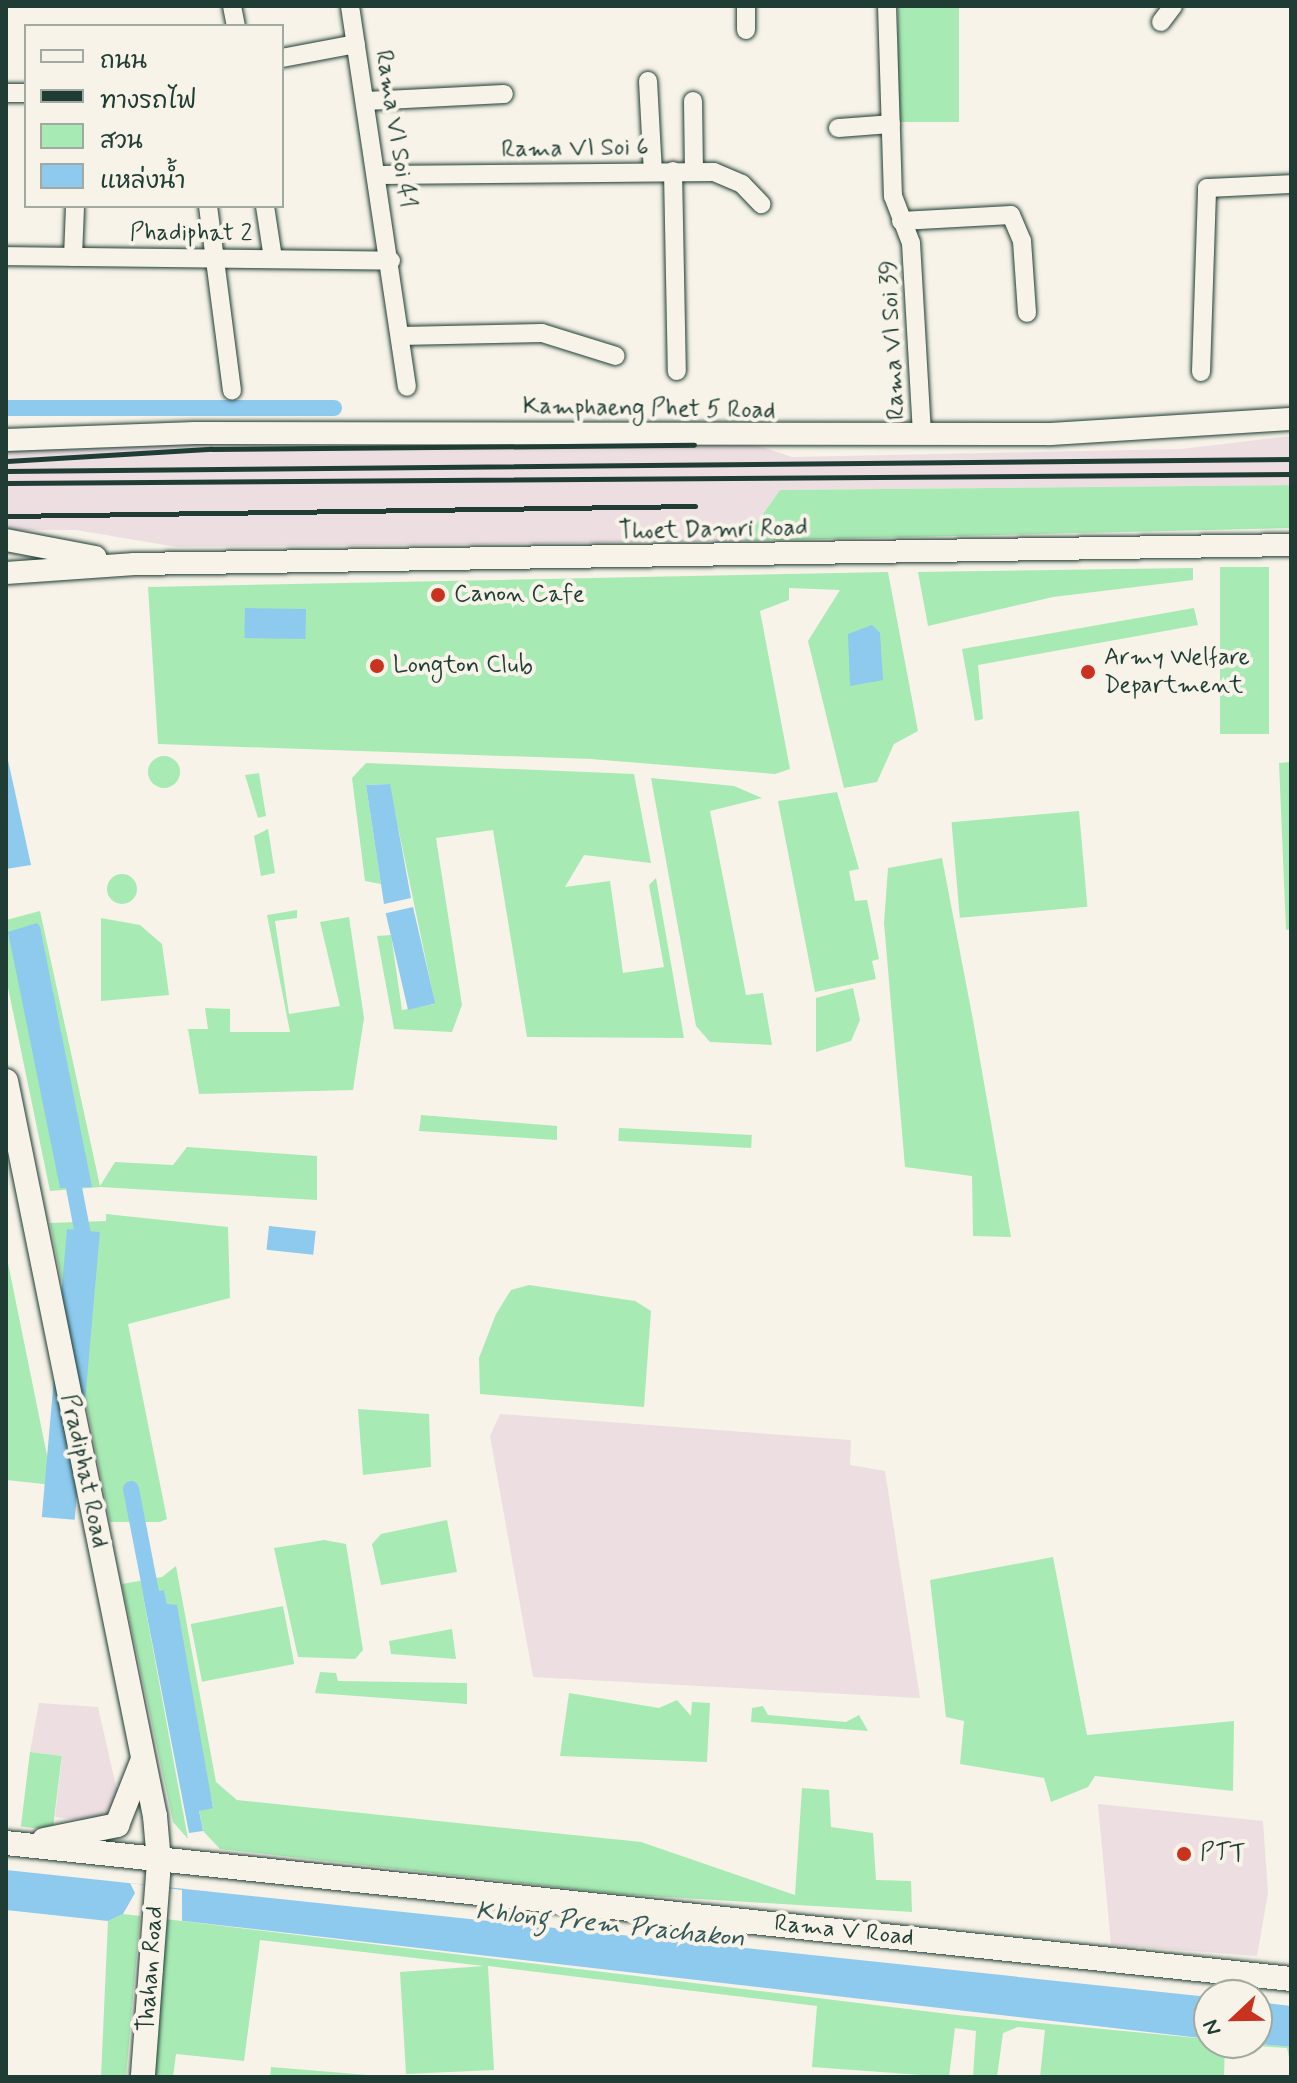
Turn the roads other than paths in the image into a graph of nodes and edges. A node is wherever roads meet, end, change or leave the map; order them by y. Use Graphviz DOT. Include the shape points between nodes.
graph roads {
  1 [pos="350,6"];
  2 [pos="746,6"];
  3 [pos="887,6"];
  4 [pos="1173,6"];
  5 [pos="1161,22"];
  6 [pos="746,30"];
  7 [pos="356,44"];
  8 [pos="284,58"];
  9 [pos="648,81"];
  10 [pos="504,94"];
  11 [pos="366,101"];
  12 [pos="693,101"];
  13 [pos="891,124"];
  14 [pos="838,128"];
  15 [pos="673,171"];
  16 [pos="694,171"];
  17 [pos="653,172"];
  18 [pos="379,175"];
  19 [pos="1291,184"];
  20 [pos="761,204"];
  21 [pos="75,208"];
  22 [pos="208,208"];
  23 [pos="265,208"];
  24 [pos="901,221"];
  25 [pos="6,256"];
  26 [pos="73,257"];
  27 [pos="214,258"];
  28 [pos="273,258"];
  29 [pos="383,260"];
  30 [pos="1027,313"];
  31 [pos="400,336"];
  32 [pos="616,356"];
  33 [pos="677,371"];
  34 [pos="1201,372"];
  35 [pos="407,387"];
  36 [pos="232,390"];
  37 [pos="1291,419"];
  38 [pos="922,435"];
  39 [pos="6,440"];
  40 [pos="6,540"];
  41 [pos="1291,545"];
  42 [pos="135,564"];
  43 [pos="6,573"];
  44 [pos="6,1081"];
  45 [pos="144,1756"];
  46 [pos="14,1844"];
  47 [pos="159,1862"];
  48 [pos="1291,1979"];
  49 [pos="143,2077"];
  1 -- 7 [label="street, Rama VI Soi 41"];
  2 -- 6 [label="street"];
  3 -- 13 [label="street, Rama VI Soi 39"];
  4 -- 5 [label="street"];
  7 -- 8 [label="street"];
  7 -- 11 [label="street, Rama VI Soi 41"];
  9 -- 17 [label="street"];
  10 -- 11 [label="street"];
  11 -- 18 [label="street, Rama VI Soi 41"];
  12 -- 16 [label="street"];
  13 -- 14 [label="street"];
  13 -- 24 [label="street, Rama VI Soi 39"];
  15 -- 16 [label="street, Rama VI Soi 6"];
  15 -- 17 [label="street, Rama VI Soi 6"];
  15 -- 33 [label="street"];
  16 -- 20 [label="street, Rama VI Soi 6" via="726,174"];
  17 -- 18 [label="street, Rama VI Soi 6"];
  18 -- 29 [label="street, Rama VI Soi 41"];
  19 -- 34 [label="street" via="1207,188"];
  21 -- 26 [label="street"];
  22 -- 27 [label="street"];
  23 -- 28 [label="street"];
  24 -- 30 [label="street" via="1011,215 1022,241"];
  24 -- 38 [label="street, Rama VI Soi 39" via="911,243"];
  25 -- 26 [label="street, Phadiphat 2"];
  26 -- 27 [label="street, Phadiphat 2"];
  27 -- 28 [label="street, Phadiphat 2"];
  27 -- 36 [label="street"];
  28 -- 29 [label="street, Phadiphat 2"];
  29 -- 31 [label="street, Rama VI Soi 41"];
  31 -- 32 [label="street" via="542,333"];
  31 -- 35 [label="street, Rama VI Soi 41"];
  37 -- 38 [label="street, Kamphaeng Phet 5 Road"];
  38 -- 39 [label="street, Kamphaeng Phet 5 Road" via="195,433"];
  40 -- 42 [label="street, Thoet Damri Road"];
  41 -- 42 [label="street, Thoet Damri Road"];
  42 -- 43 [label="street, Thoet Damri Road"];
  44 -- 45 [label="main road, Pradiphat Road"];
  45 -- 46 [label="main road" via="129,1810 117,1825"];
  45 -- 47 [label="main road, Pradiphat Road"];
  46 -- 47 [label="main road, Rama V Road"];
  47 -- 48 [label="main road, Rama V Road"];
  47 -- 49 [label="main road, Thahan Road"];
}
